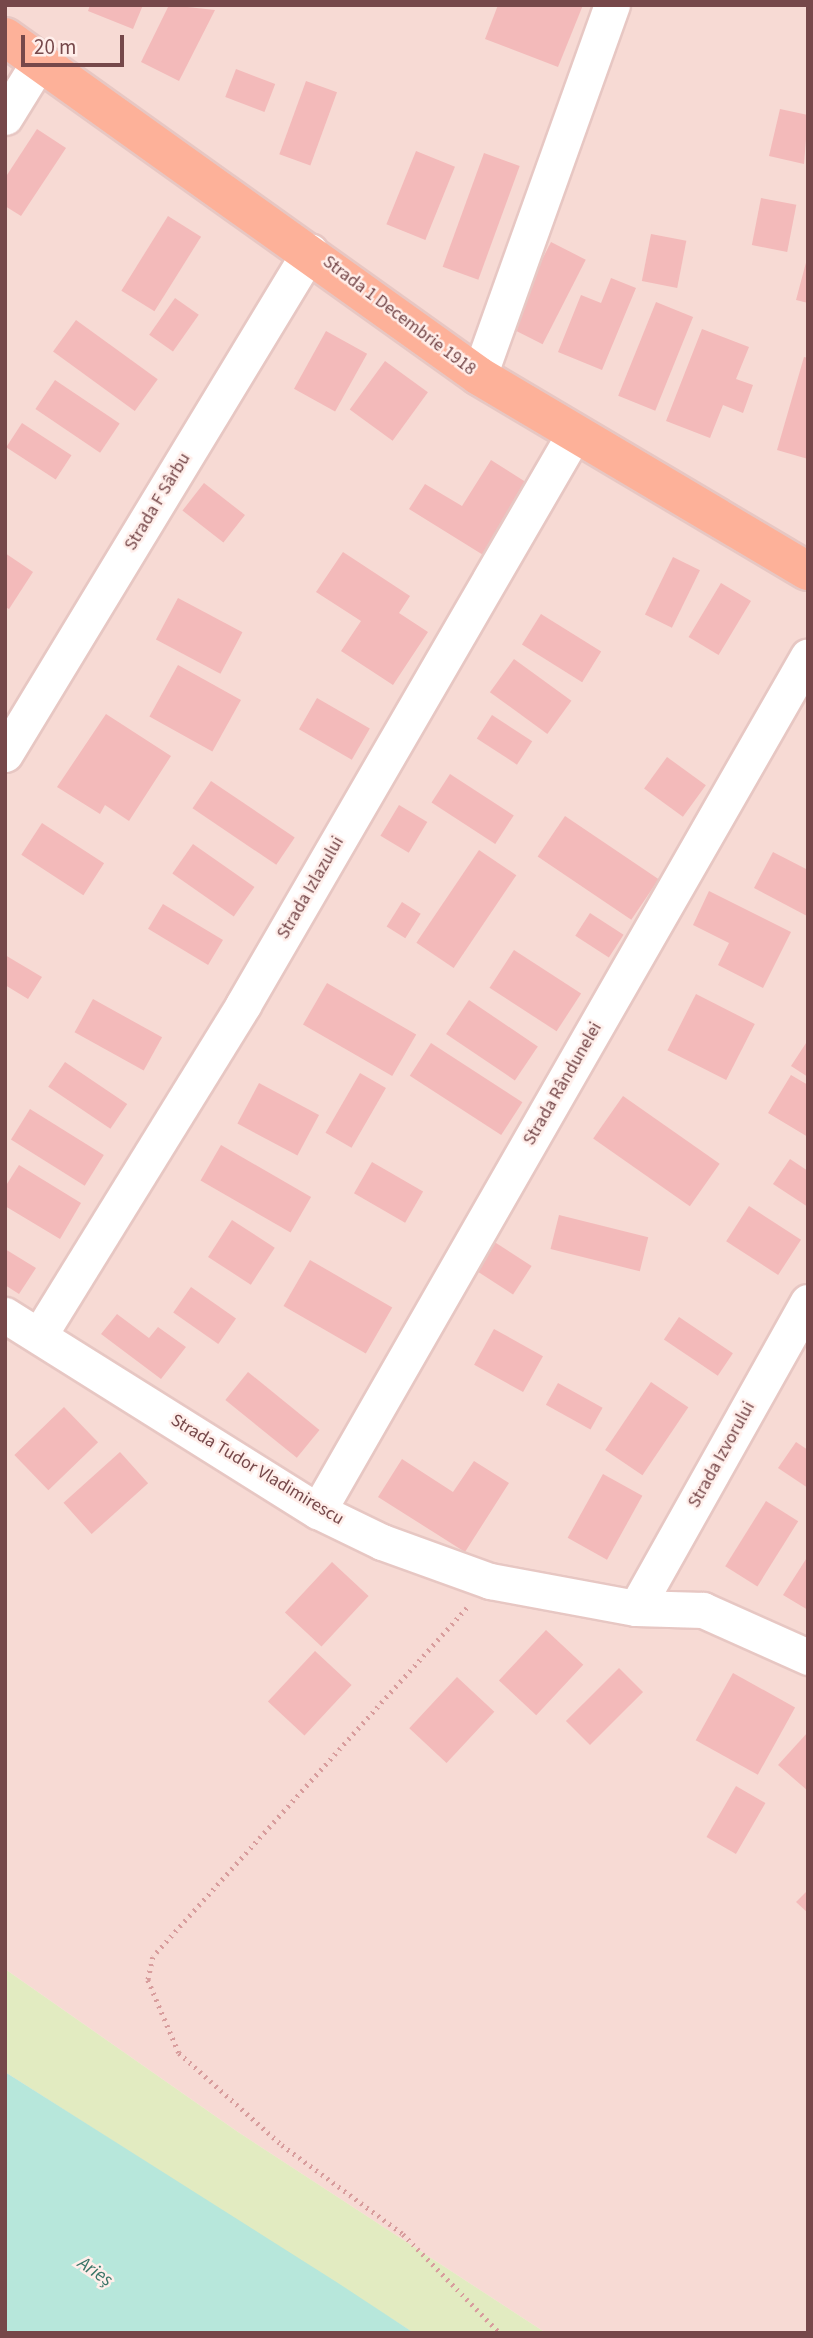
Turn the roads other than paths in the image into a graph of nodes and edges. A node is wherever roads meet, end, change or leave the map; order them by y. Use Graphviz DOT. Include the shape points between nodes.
graph roads {
  1 [pos="612,5"];
  2 [pos="5,37"];
  3 [pos="39,62"];
  4 [pos="5,117"];
  5 [pos="310,251"];
  6 [pos="479,376"];
  7 [pos="573,436"];
  8 [pos="808,571"];
  9 [pos="808,656"];
  10 [pos="5,754"];
  11 [pos="808,1302"];
  12 [pos="5,1315"];
  13 [pos="40,1334"];
  14 [pos="318,1511"];
  15 [pos="636,1608"];
  16 [pos="808,1657"];
  1 -- 6 [label="street"];
  2 -- 3 [label="main road, Strada 1 Decembrie 1918"];
  3 -- 4 [label="street"];
  3 -- 5 [label="main road, Strada 1 Decembrie 1918"];
  5 -- 6 [label="main road, Strada 1 Decembrie 1918"];
  5 -- 10 [label="street, Strada F Sârbu"];
  6 -- 7 [label="main road, Strada 1 Decembrie 1918"];
  7 -- 8 [label="main road, Strada 1 Decembrie 1918"];
  7 -- 13 [label="street, Strada Izlazului" via="243,1005"];
  9 -- 14 [label="street, Strada Rândunelei"];
  11 -- 15 [label="street, Strada Izvorului"];
  12 -- 13 [label="street, Strada Tudor Vladimirescu"];
  13 -- 14 [label="street, Strada Tudor Vladimirescu"];
  14 -- 15 [label="street, Strada Tudor Vladimirescu" via="490,1581"];
  15 -- 16 [label="street, Strada Tudor Vladimirescu" via="703,1610"];
}
